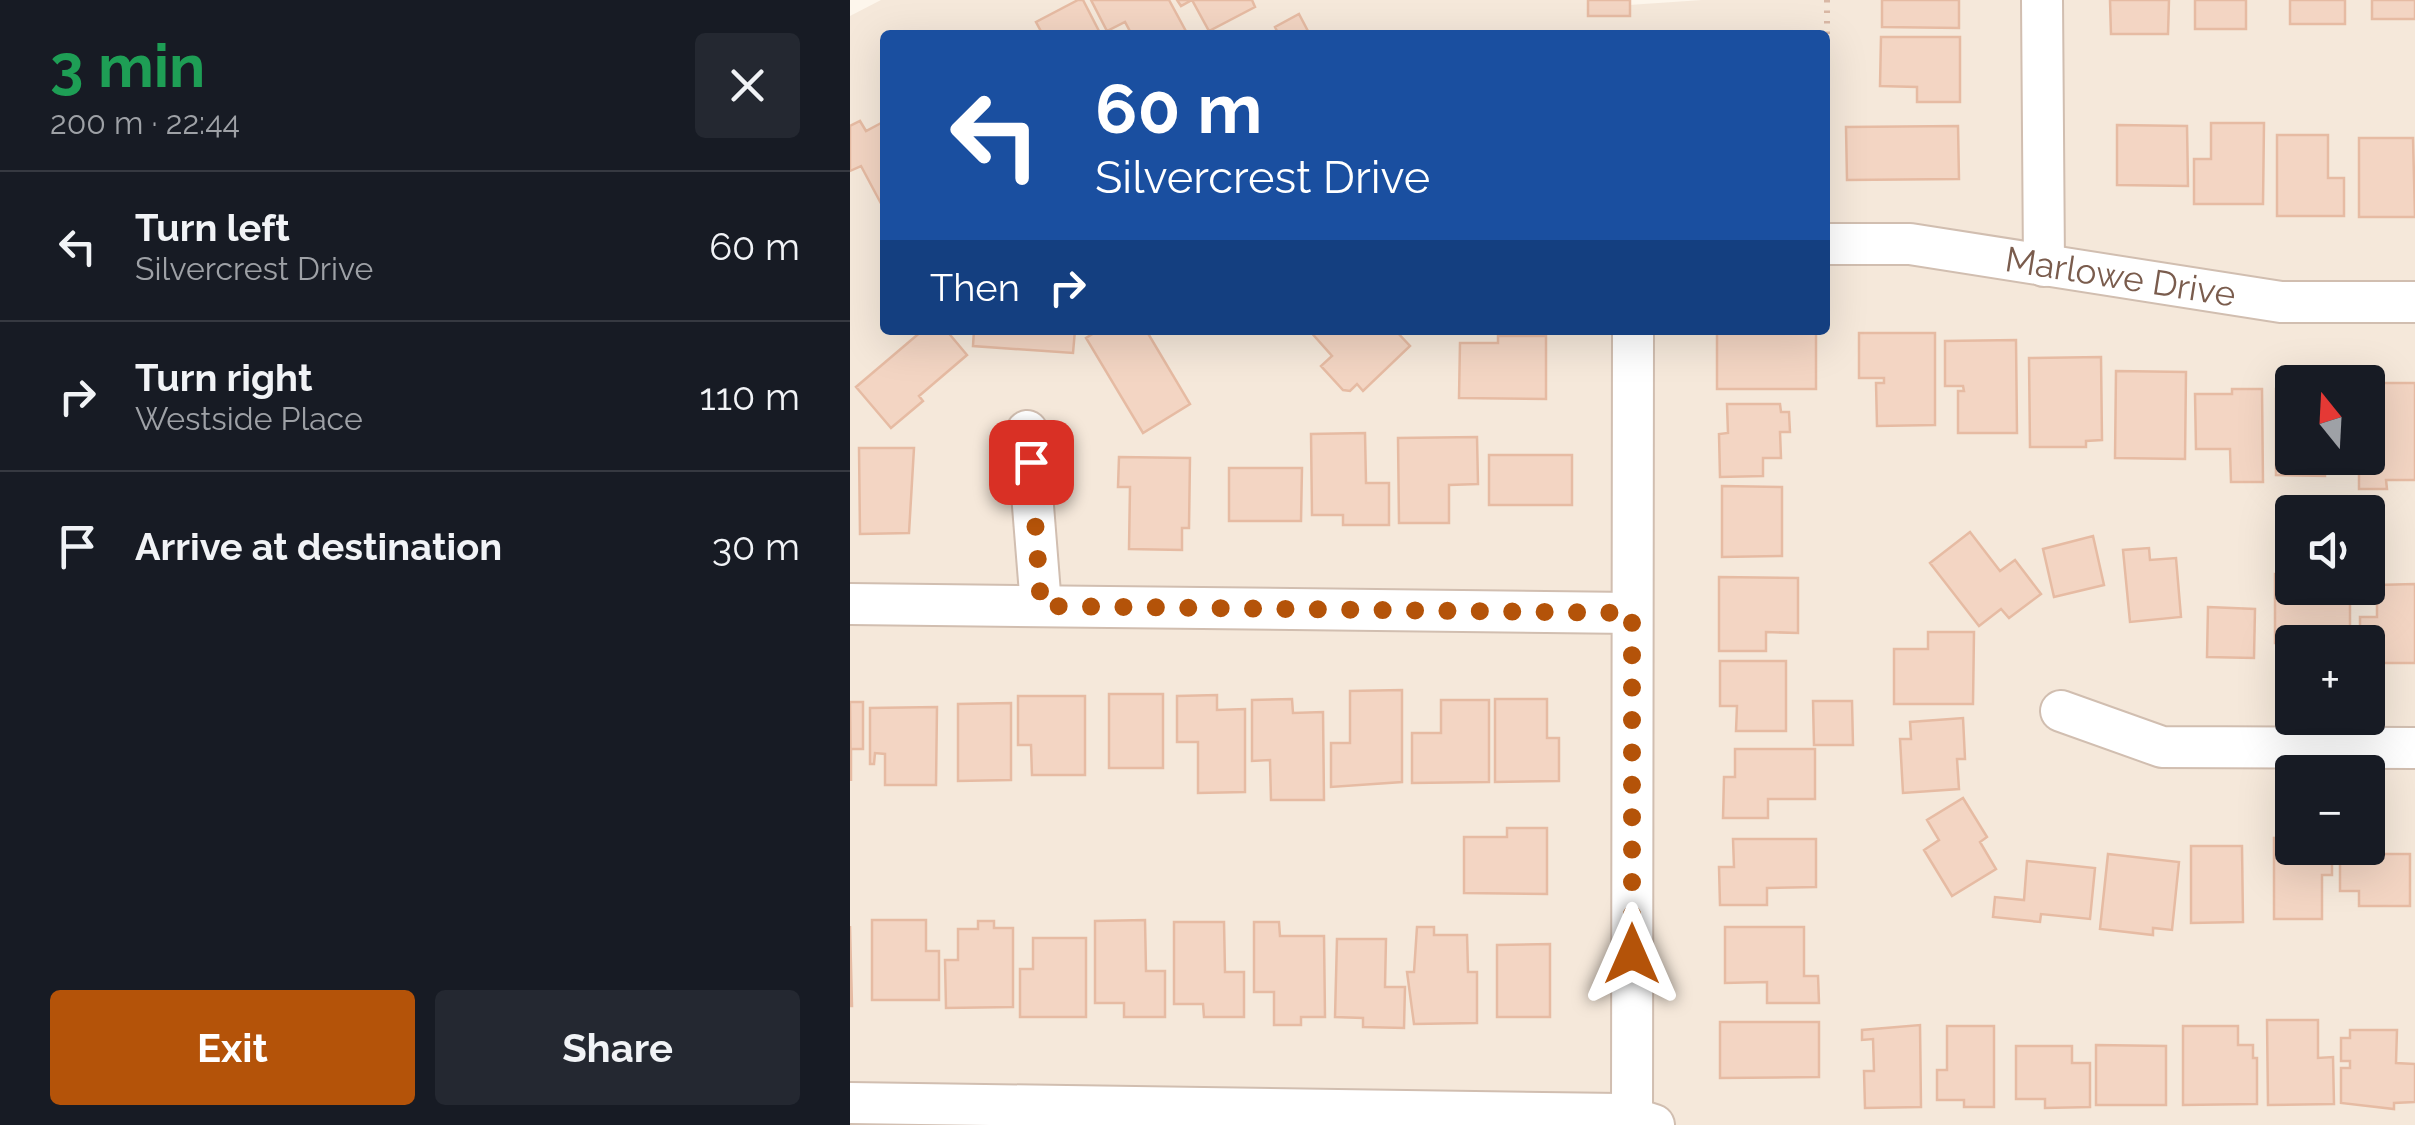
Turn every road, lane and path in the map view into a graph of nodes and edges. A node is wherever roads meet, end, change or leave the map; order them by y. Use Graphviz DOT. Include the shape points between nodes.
graph roads {
  1 [pos="1827,0"];
  2 [pos="2042,0"];
  3 [pos="1827,30"];
  4 [pos="1830,244"];
  5 [pos="2044,266"];
  6 [pos="2415,302"];
  7 [pos="1633,335"];
  8 [pos="1027,431"];
  9 [pos="850,604"];
  10 [pos="1041,606"];
  11 [pos="1632,613"];
  12 [pos="2061,711"];
  13 [pos="2415,748"];
  14 [pos="850,1102"];
  15 [pos="1643,1120"];
  1 -- 3 [label="path"];
  2 -- 5 [label="street"];
  4 -- 5 [label="street, Marlowe Drive" via="1910,244"];
  5 -- 6 [label="street, Marlowe Drive" via="2280,302"];
  7 -- 11 [label="street"];
  8 -- 10 [label="street"];
  9 -- 10 [label="street"];
  10 -- 11 [label="street"];
  11 -- 15 [label="street"];
  12 -- 13 [label="street" via="2162,747"];
  14 -- 15 [label="street"];
}
